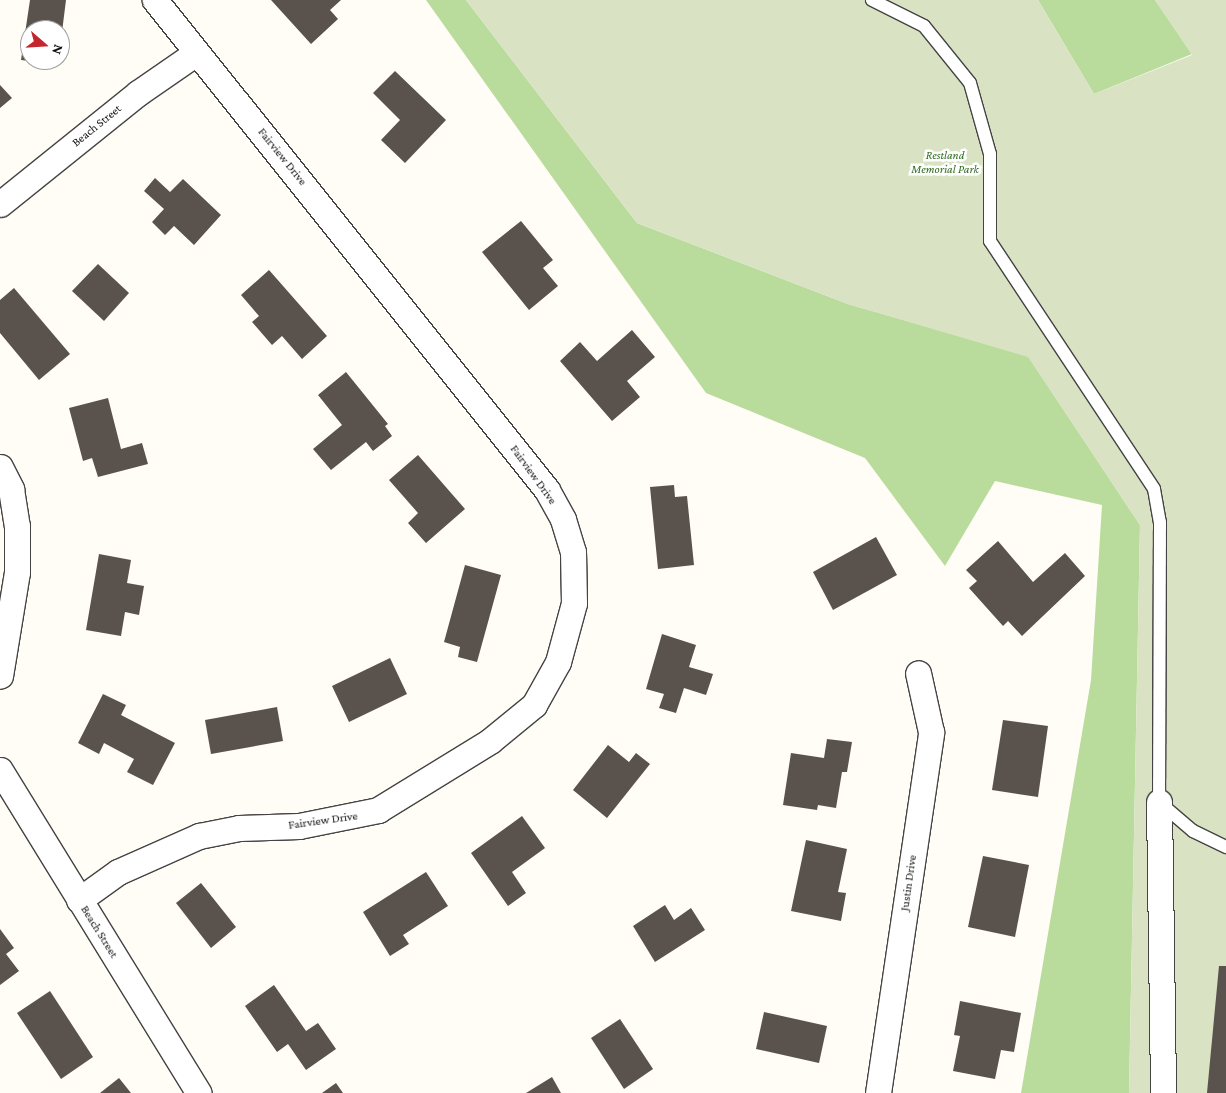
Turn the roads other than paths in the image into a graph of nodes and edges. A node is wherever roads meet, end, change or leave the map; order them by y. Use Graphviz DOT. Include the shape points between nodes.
graph roads {
  1 [pos="155,0"];
  2 [pos="872,0"];
  3 [pos="196,52"];
  4 [pos="0,204"];
  5 [pos="0,467"];
  6 [pos="918,674"];
  7 [pos="0,676"];
  8 [pos="0,770"];
  9 [pos="1159,802"];
  10 [pos="1226,847"];
  11 [pos="79,900"];
  12 [pos="199,1093"];
  13 [pos="878,1093"];
  14 [pos="1163,1093"];
  1 -- 3 [label="street, Fairview Drive"];
  2 -- 9 [label="lane" via="924,26 970,83 990,154 990,241 1154,489 1160,522"];
  3 -- 4 [label="street, Beach Street" via="138,93"];
  3 -- 11 [label="street, Fairview Drive" via="547,490 563,519 573,552 574,604 558,662 534,705 490,741 378,810 299,826 239,828 199,836 118,872"];
  5 -- 7 [label="street" via="11,489 17,526 17,572"];
  6 -- 13 [label="street, Justin Drive" via="931,732"];
  8 -- 11 [label="street, Beach Street"];
  9 -- 10 [label="lane" via="1193,831"];
  9 -- 14 [label="street"];
  11 -- 12 [label="street, Beach Street"];
}
